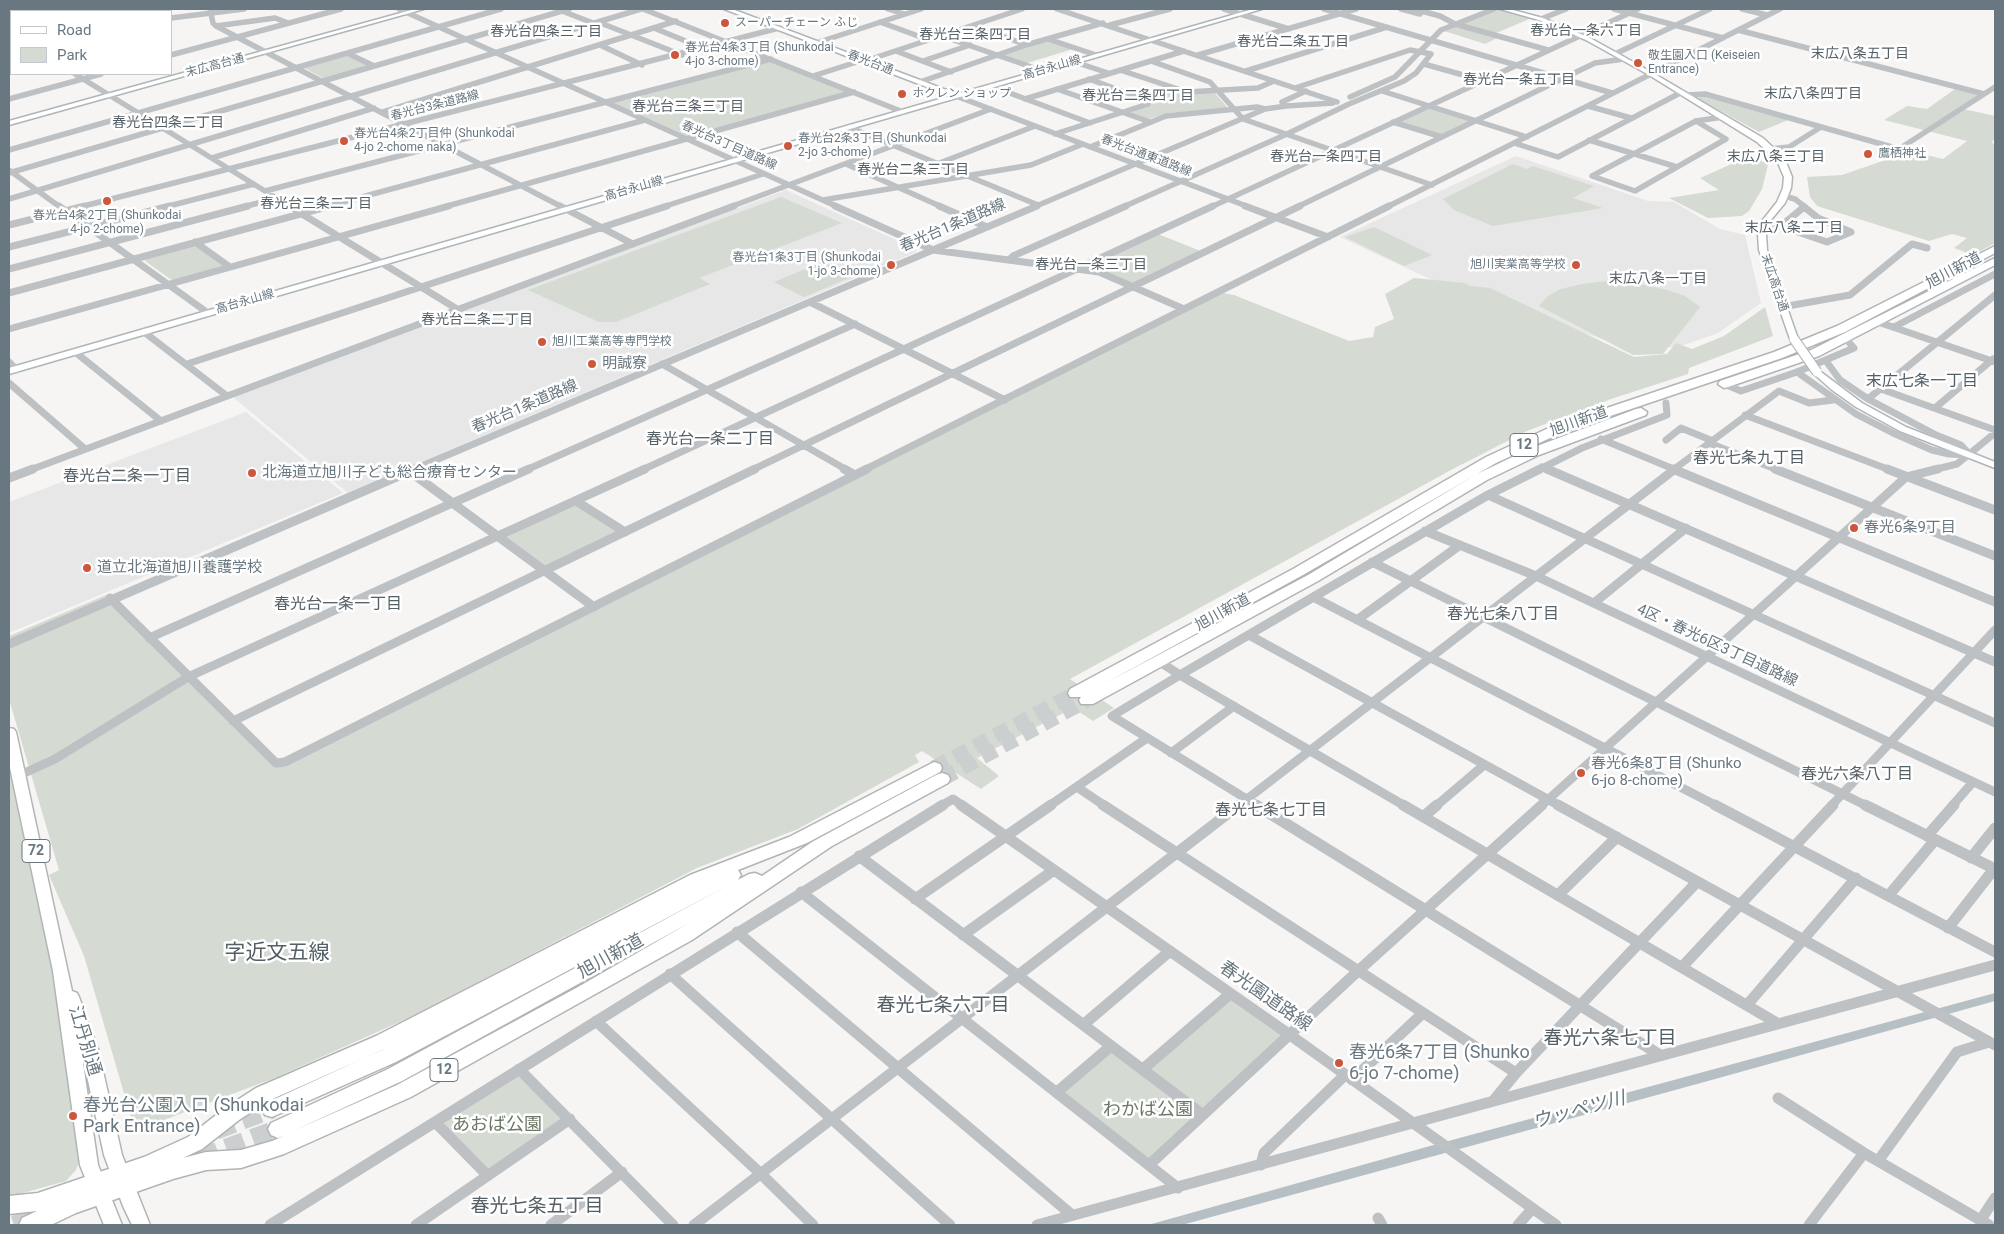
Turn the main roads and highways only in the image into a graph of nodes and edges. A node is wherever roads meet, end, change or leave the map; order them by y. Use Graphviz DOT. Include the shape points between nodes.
graph roads {
  1 [pos="1995,249"];
  2 [pos="1995,261"];
  3 [pos="9,732"];
  4 [pos="801,839"];
  5 [pos="826,842"];
  6 [pos="61,972"];
  7 [pos="272,1109"];
  8 [pos="278,1129"];
  9 [pos="122,1180"];
  10 [pos="98,1189"];
  11 [pos="9,1205"];
  12 [pos="30,1225"];
  13 [pos="113,1225"];
  14 [pos="141,1225"];
  1 -- 2 [label="highway, 旭川新道 / 12" via="1841,329 1778,355 1558,429 1491,460 1082,697 1160,662 1313,578 1482,478 1534,452 1582,432 1772,369 1846,339"];
  3 -- 6 [label="main road, 江丹別通 / 72"];
  4 -- 5 [label="highway, 旭川新道 / 12" via="938,773"];
  4 -- 7 [label="highway, 旭川新道 / 12" via="389,1056"];
  4 -- 9 [label="highway, 12" via="696,880 383,1041 263,1094 195,1143"];
  5 -- 8 [label="highway, 旭川新道 / 12" via="395,1075"];
  5 -- 9 [label="highway, 12" via="685,935 404,1091 277,1148 241,1159 206,1161"];
  6 -- 9 [label="main road, 江丹別通 / 72" via="90,1049 113,1155"];
  6 -- 10 [label="main road, 江丹別通 / 72" via="89,1165"];
  9 -- 10 [label="highway, 12"];
  9 -- 14 [label="main road, 江丹別通 / 72"];
  10 -- 11 [label="highway, 12"];
  10 -- 12 [label="highway, 12"];
  10 -- 13 [label="main road, 江丹別通 / 72"];
}
